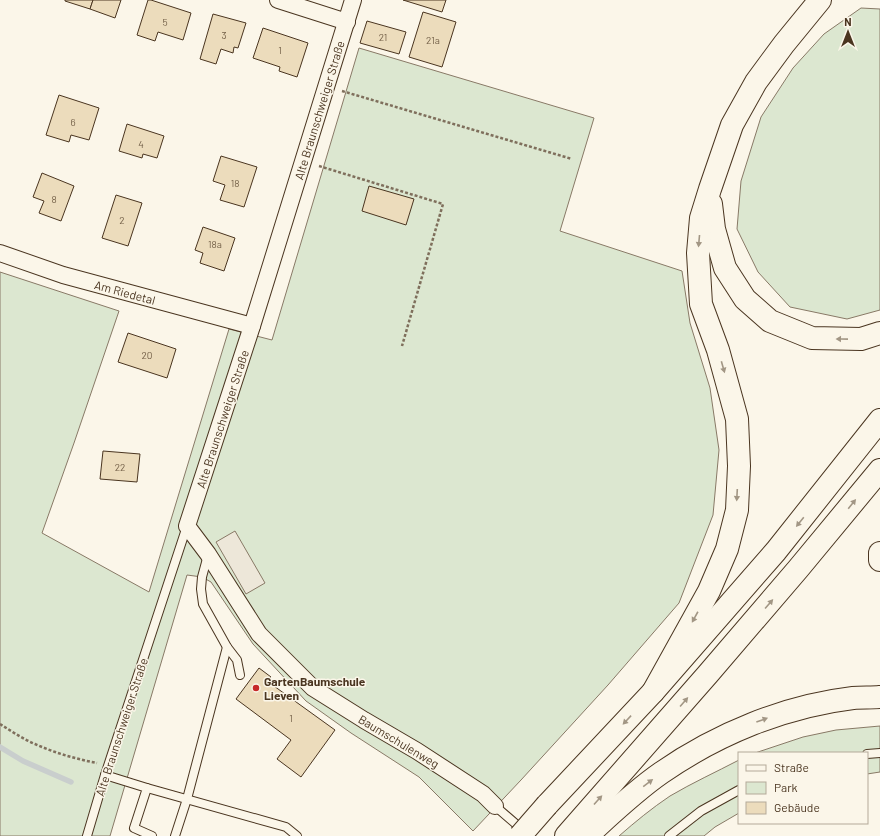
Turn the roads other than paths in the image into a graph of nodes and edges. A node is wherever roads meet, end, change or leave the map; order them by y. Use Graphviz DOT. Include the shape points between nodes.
graph roads {
  1 [pos="278,0"];
  2 [pos="353,0"];
  3 [pos="820,0"];
  4 [pos="347,22"];
  5 [pos="710,189"];
  6 [pos="0,253"];
  7 [pos="252,326"];
  8 [pos="880,333"];
  9 [pos="880,404"];
  10 [pos="880,420"];
  11 [pos="850,459"];
  12 [pos="880,470"];
  13 [pos="187,526"];
  14 [pos="880,553"];
  15 [pos="208,554"];
  16 [pos="880,560"];
  17 [pos="227,647"];
  18 [pos="240,675"];
  19 [pos="653,692"];
  20 [pos="880,697"];
  21 [pos="880,753"];
  22 [pos="868,754"];
  23 [pos="105,775"];
  24 [pos="148,788"];
  25 [pos="738,791"];
  26 [pos="187,799"];
  27 [pos="495,806"];
  28 [pos="575,834"];
  29 [pos="87,836"];
  30 [pos="152,836"];
  31 [pos="175,836"];
  32 [pos="297,836"];
  33 [pos="520,836"];
  34 [pos="530,836"];
  35 [pos="669,836"];
  1 -- 4 [label="street"];
  2 -- 4 [label="street, Alte Braunschweiger Straße"];
  3 -- 5 [label="highway" via="756,82 732,125"];
  4 -- 7 [label="street, Alte Braunschweiger Straße"];
  8 -- 5 [label="highway, one-way" via="861,339 812,338 770,320 745,300 725,268 714,229"];
  5 -- 19 [label="highway, one-way" via="701,218 698,253 701,304 718,350 738,419 737,510 727,549 709,591"];
  6 -- 7 [label="street, Am Riedetal" via="63,275"];
  7 -- 13 [label="street, Alte Braunschweiger Straße"];
  9 -- 11 [label="highway"];
  10 -- 11 [label="highway"];
  11 -- 19 [label="highway, one-way" via="776,551"];
  28 -- 12 [label="highway, one-way"];
  13 -- 15 [label="street, Baumschulenweg"];
  13 -- 23 [label="lane, Alte Braunschweiger Straße"];
  14 -- 16 [label="highway"];
  15 -- 17 [label="lane" via="202,578 203,604"];
  15 -- 27 [label="street, Baumschulenweg" via="259,634 313,688 417,751 483,794"];
  17 -- 18 [label="lane" via="237,660"];
  17 -- 26 [label="lane"];
  19 -- 33 [label="highway, one-way, bridge"];
  28 -- 20 [label="highway, one-way" via="661,773 732,733 793,710 853,698"];
  21 -- 22 [label="lane"];
  23 -- 24 [label="lane"];
  23 -- 29 [label="lane, Alte Braunschweiger Straße"];
  24 -- 26 [label="lane"];
  24 -- 30 [label="lane" via="134,828"];
  25 -- 35 [label="lane" via="701,811"];
  26 -- 31 [label="lane"];
  26 -- 32 [label="lane" via="286,827"];
  27 -- 34 [label="lane"];
}
